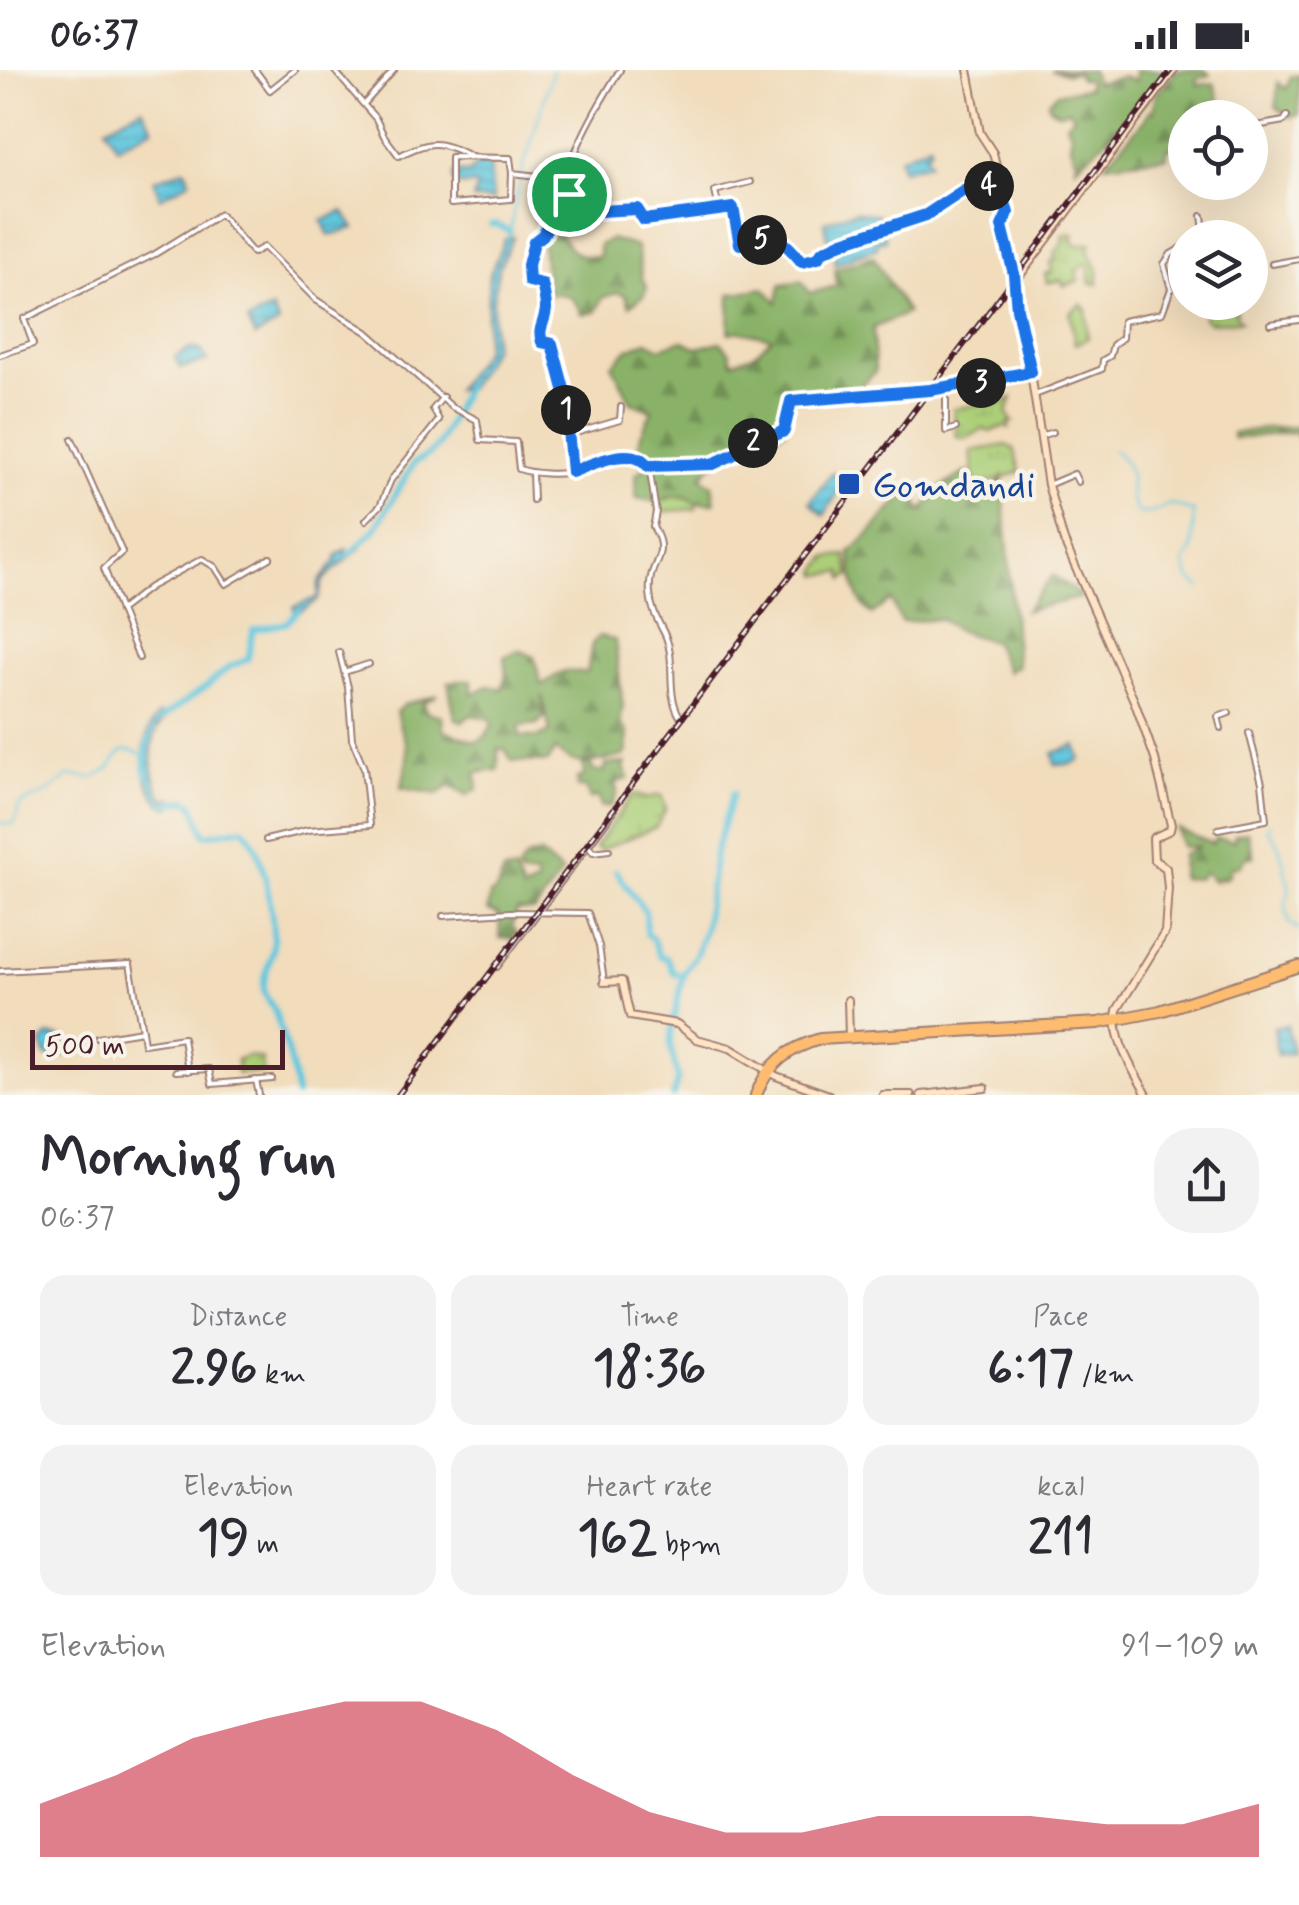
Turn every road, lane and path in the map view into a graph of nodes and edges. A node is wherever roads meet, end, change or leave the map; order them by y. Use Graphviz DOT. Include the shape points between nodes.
graph roads {
  1 [pos="255,70"];
  2 [pos="295,70"];
  3 [pos="334,70"];
  4 [pos="394,70"];
  5 [pos="620,70"];
  6 [pos="968,70"];
  7 [pos="1174,70"];
  8 [pos="364,104"];
  9 [pos="1287,116"];
  10 [pos="1268,124"];
  11 [pos="473,158"];
  12 [pos="512,173"];
  13 [pos="565,179"];
  14 [pos="750,182"];
  15 [pos="1000,184"];
  16 [pos="565,194"];
  17 [pos="719,210"];
  18 [pos="1202,216"];
  19 [pos="1203,220"];
  20 [pos="1299,259"];
  21 [pos="1272,264"];
  22 [pos="1014,283"];
  23 [pos="1168,303"];
  24 [pos="1299,320"];
  25 [pos="1270,324"];
  26 [pos="0,355"];
  27 [pos="1031,372"];
  28 [pos="946,387"];
  29 [pos="1035,394"];
  30 [pos="443,397"];
  31 [pos="621,407"];
  32 [pos="956,428"];
  33 [pos="1053,432"];
  34 [pos="569,435"];
  35 [pos="1040,436"];
  36 [pos="72,439"];
  37 [pos="648,466"];
  38 [pos="572,472"];
  39 [pos="532,473"];
  40 [pos="1078,482"];
  41 [pos="1048,485"];
  42 [pos="533,500"];
  43 [pos="366,520"];
  44 [pos="270,558"];
  45 [pos="120,610"];
  46 [pos="339,652"];
  47 [pos="139,658"];
  48 [pos="369,664"];
  49 [pos="344,672"];
  50 [pos="1229,713"];
  51 [pos="680,715"];
  52 [pos="1221,728"];
  53 [pos="1249,733"];
  54 [pos="614,811"];
  55 [pos="1218,829"];
  56 [pos="266,840"];
  57 [pos="588,846"];
  58 [pos="610,850"];
  59 [pos="538,914"];
  60 [pos="443,916"];
  61 [pos="1299,966"];
  62 [pos="498,967"];
  63 [pos="0,972"];
  64 [pos="604,982"];
  65 [pos="848,1000"];
  66 [pos="1115,1020"];
  67 [pos="142,1030"];
  68 [pos="848,1037"];
  69 [pos="98,1038"];
  70 [pos="768,1070"];
  71 [pos="188,1071"];
  72 [pos="176,1072"];
  73 [pos="272,1079"];
  74 [pos="256,1080"];
  75 [pos="985,1088"];
  76 [pos="258,1095"];
  77 [pos="756,1095"];
  78 [pos="829,1095"];
  79 [pos="883,1095"];
  80 [pos="911,1095"];
  81 [pos="921,1095"];
  82 [pos="1147,1095"];
  1 -- 2 [label="street" via="270,90"];
  3 -- 8 [label="street"];
  4 -- 8 [label="street"];
  5 -- 13 [label="street"];
  6 -- 15 [label="main road" via="980,133"];
  7 -- 22 [label="main road"];
  8 -- 11 [label="street" via="399,156 437,142"];
  9 -- 10 [label="street"];
  11 -- 12 [label="street" via="510,158"];
  11 -- 12 [label="street" via="451,157 452,204 511,199"];
  12 -- 13 [label="street"];
  13 -- 16 [label="street"];
  14 -- 17 [label="street" via="715,191"];
  15 -- 17 [label="street" via="964,190 926,215 802,262 775,238 740,244 733,208"];
  15 -- 22 [label="main road"];
  16 -- 17 [label="street" via="579,197 584,208 637,209 644,220"];
  16 -- 34 [label="street" via="534,242 526,274 544,288 539,332 553,347"];
  18 -- 19 [label="street"];
  20 -- 21 [label="street"];
  22 -- 27 [label="main road"];
  23 -- 29 [label="street" via="1162,313 1123,322 1122,338 1102,368"];
  24 -- 25 [label="street"];
  26 -- 30 [label="street" via="33,344 24,319 220,214 254,253 264,247 316,300 367,332"];
  27 -- 28 [label="street"];
  27 -- 29 [label="main road"];
  28 -- 32 [label="street" via="946,432"];
  28 -- 37 [label="street" via="791,401 784,431 713,464"];
  29 -- 35 [label="main road"];
  30 -- 39 [label="street" via="477,420 480,440 516,442 519,468"];
  30 -- 43 [label="street" via="433,410 440,420"];
  31 -- 34 [label="street" via="620,420"];
  33 -- 35 [label="street"];
  34 -- 38 [label="street"];
  35 -- 41 [label="main road"];
  36 -- 45 [label="street" via="122,552 104,568"];
  37 -- 38 [label="street" via="632,455"];
  37 -- 51 [label="street" via="653,527 661,540 650,595 667,639"];
  38 -- 39 [label="street"];
  39 -- 42 [label="street"];
  40 -- 41 [label="street" via="1074,474"];
  41 -- 66 [label="main road" via="1070,554 1135,703 1171,825 1151,843 1154,860 1166,868 1165,932"];
  44 -- 45 [label="street" via="226,584 202,559"];
  45 -- 47 [label="street"];
  46 -- 49 [label="street"];
  48 -- 49 [label="street"];
  49 -- 56 [label="street" via="370,825"];
  50 -- 52 [label="street" via="1218,718"];
  53 -- 55 [label="street" via="1266,820"];
  54 -- 57 [label="street"];
  57 -- 58 [label="street" via="593,852"];
  57 -- 59 [label="street"];
  59 -- 60 [label="street"];
  59 -- 62 [label="street"];
  59 -- 64 [label="street" via="590,914"];
  61 -- 66 [label="highway"];
  63 -- 67 [label="street" via="130,964"];
  64 -- 70 [label="main road" via="622,981 630,1016 677,1024"];
  65 -- 68 [label="main road"];
  66 -- 68 [label="highway"];
  66 -- 82 [label="main road"];
  67 -- 69 [label="street"];
  67 -- 71 [label="street" via="144,1044 184,1038"];
  68 -- 70 [label="highway" via="800,1045"];
  70 -- 77 [label="highway"];
  70 -- 78 [label="main road"];
  71 -- 72 [label="street"];
  71 -- 74 [label="street" via="209,1070 212,1084"];
  73 -- 74 [label="street"];
  74 -- 76 [label="street"];
  75 -- 81 [label="main road"];
  79 -- 80 [label="main road"];
}
